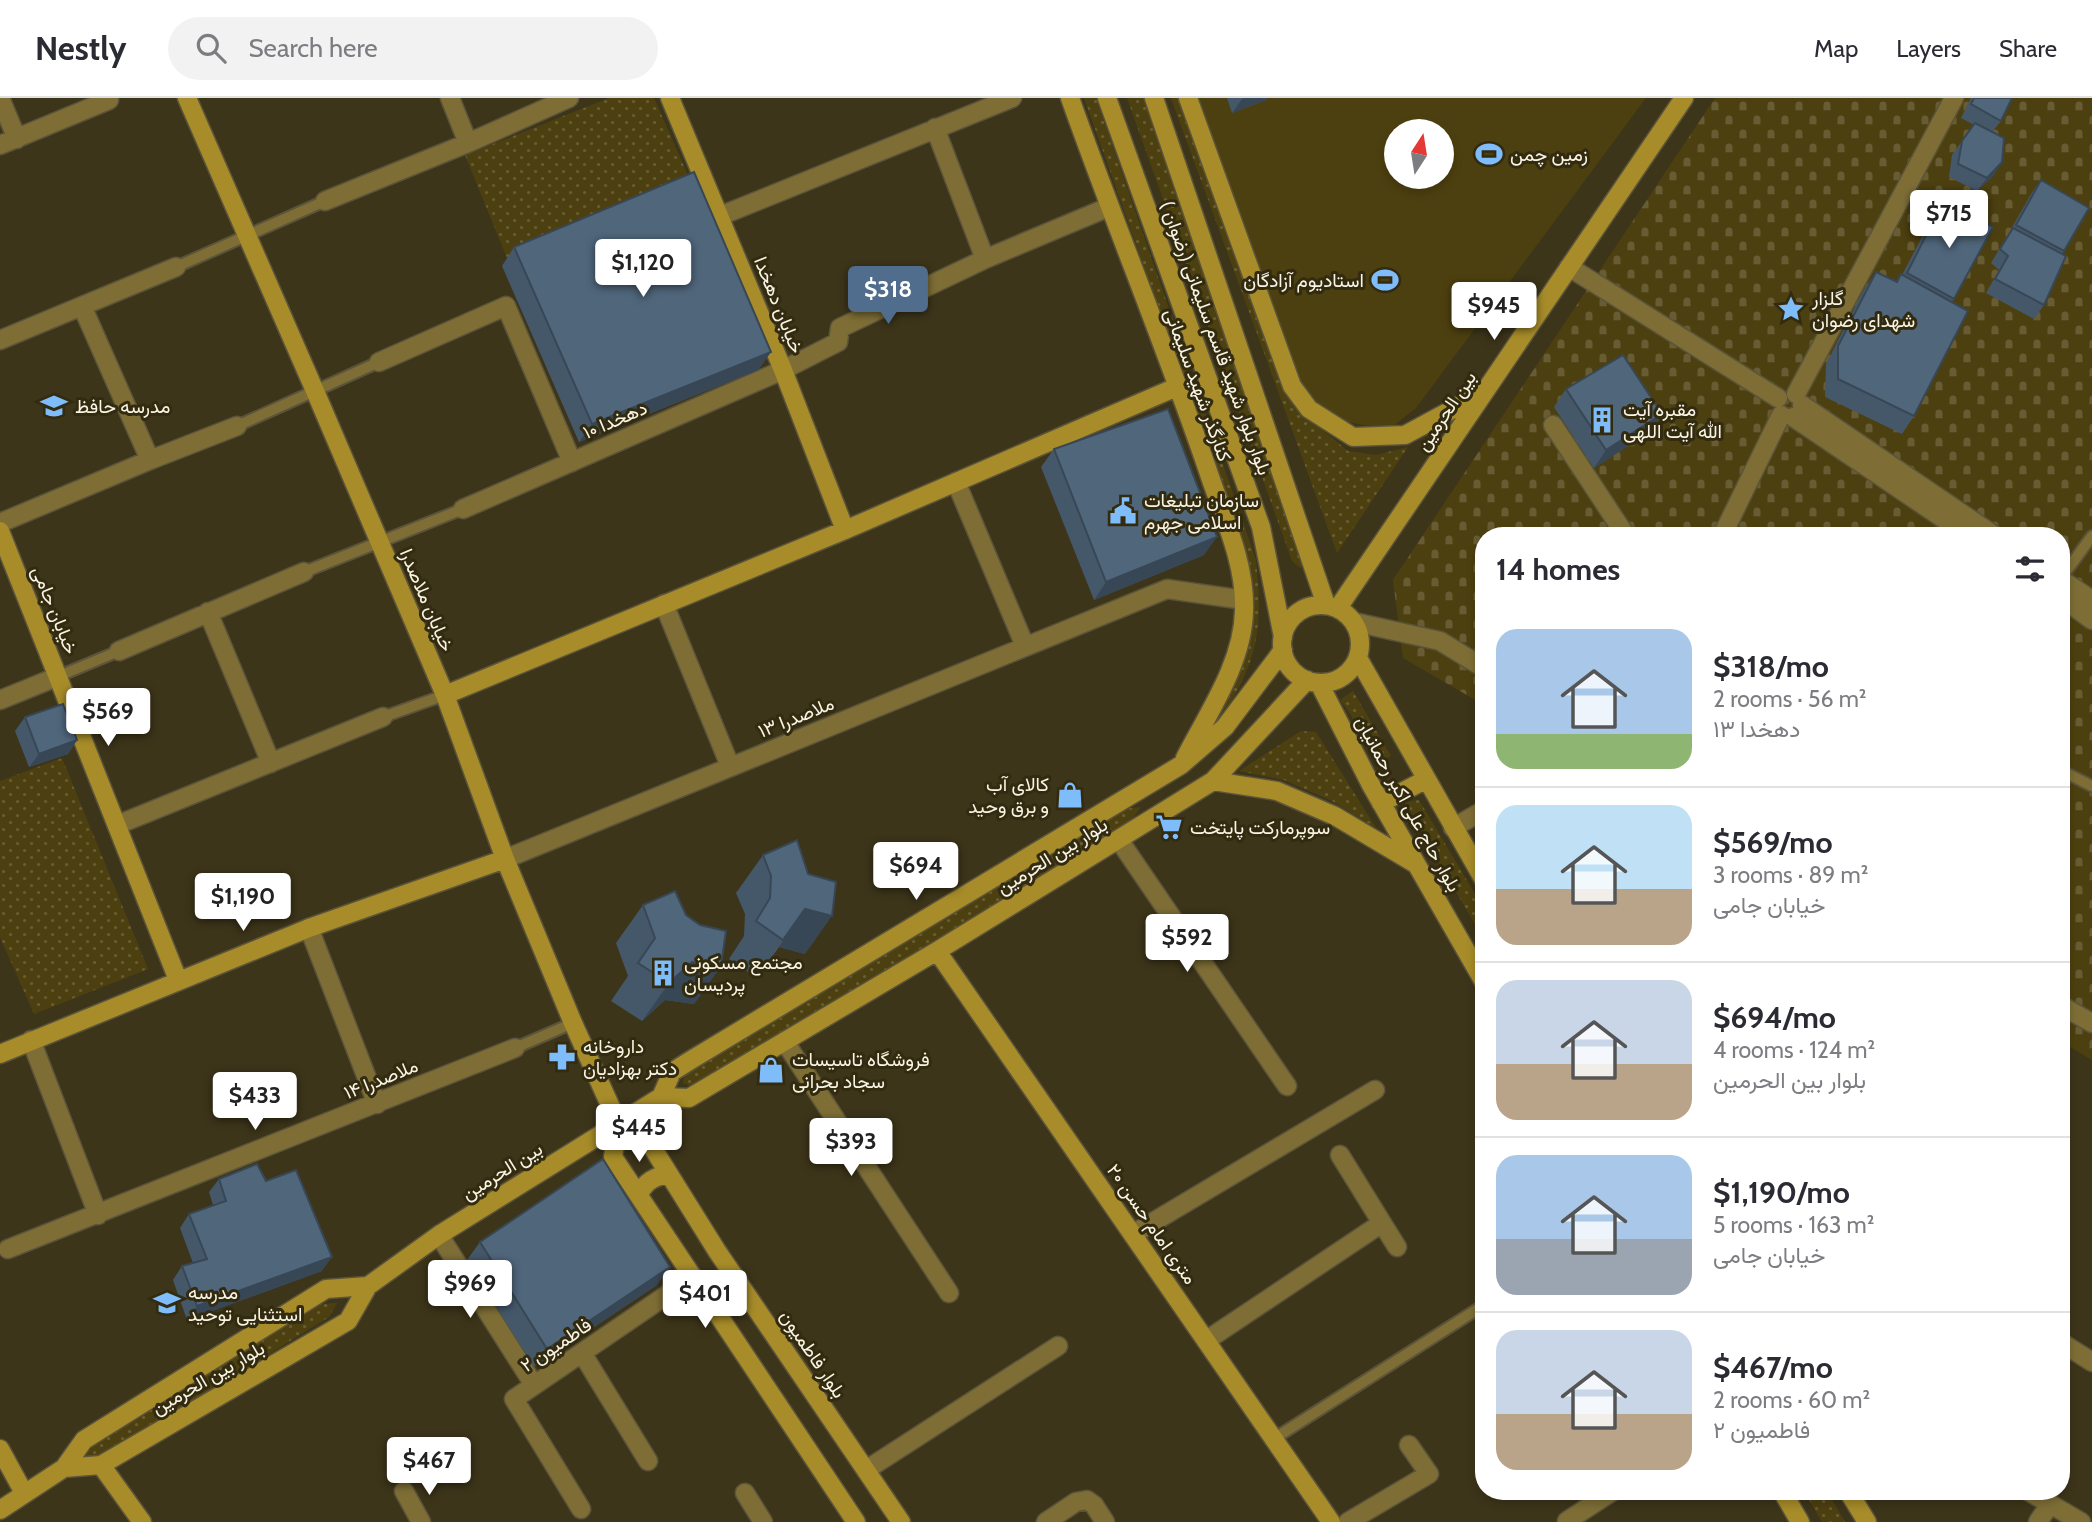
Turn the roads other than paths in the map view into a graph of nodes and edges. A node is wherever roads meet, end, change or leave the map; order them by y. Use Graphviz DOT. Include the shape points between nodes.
graph roads {
  1 [pos="0,98"];
  2 [pos="187,98"];
  3 [pos="450,98"];
  4 [pos="569,98"];
  5 [pos="670,98"];
  6 [pos="1012,98"];
  7 [pos="1070,98"];
  8 [pos="1107,98"];
  9 [pos="1154,98"];
  10 [pos="1188,98"];
  11 [pos="1684,98"];
  12 [pos="1954,98"];
  13 [pos="111,99"];
  14 [pos="935,128"];
  15 [pos="8,142"];
  16 [pos="468,143"];
  17 [pos="325,201"];
  18 [pos="1108,207"];
  19 [pos="720,216"];
  20 [pos="248,237"];
  21 [pos="985,259"];
  22 [pos="176,267"];
  23 [pos="1569,267"];
  24 [pos="82,306"];
  25 [pos="0,340"];
  26 [pos="379,362"];
  27 [pos="783,370"];
  28 [pos="1179,386"];
  29 [pos="316,391"];
  30 [pos="1484,393"];
  31 [pos="1790,406"];
  32 [pos="1553,425"];
  33 [pos="237,426"];
  34 [pos="149,460"];
  35 [pos="572,462"];
  36 [pos="956,482"];
  37 [pos="463,509"];
  38 [pos="0,523"];
  39 [pos="1620,527"];
  40 [pos="1727,527"];
  41 [pos="1957,527"];
  42 [pos="1981,527"];
  43 [pos="845,530"];
  44 [pos="0,531"];
  45 [pos="2092,536"];
  46 [pos="379,542"];
  47 [pos="2070,567"];
  48 [pos="304,572"];
  49 [pos="2070,584"];
  50 [pos="1244,600"];
  51 [pos="2092,600"];
  52 [pos="664,604"];
  53 [pos="2070,604"];
  54 [pos="1332,607"];
  55 [pos="208,612"];
  56 [pos="2092,620"];
  57 [pos="1354,622"];
  58 [pos="1283,643"];
  59 [pos="1025,646"];
  60 [pos="119,651"];
  61 [pos="1358,658"];
  62 [pos="1475,662"];
  63 [pos="59,676"];
  64 [pos="1313,681"];
  65 [pos="445,695"];
  66 [pos="0,700"];
  67 [pos="383,717"];
  68 [pos="271,763"];
  69 [pos="1181,765"];
  70 [pos="730,766"];
  71 [pos="2070,775"];
  72 [pos="1213,780"];
  73 [pos="1425,780"];
  74 [pos="2092,786"];
  75 [pos="1141,790"];
  76 [pos="1381,803"];
  77 [pos="1159,814"];
  78 [pos="1475,815"];
  79 [pos="117,825"];
  80 [pos="1453,828"];
  81 [pos="1119,839"];
  82 [pos="505,859"];
  83 [pos="1417,864"];
  84 [pos="1475,865"];
  85 [pos="309,928"];
  86 [pos="937,951"];
  87 [pos="1475,966"];
  88 [pos="178,980"];
  89 [pos="2070,1011"];
  90 [pos="573,1023"];
  91 [pos="2092,1023"];
  92 [pos="31,1040"];
  93 [pos="785,1042"];
  94 [pos="515,1048"];
  95 [pos="0,1054"];
  96 [pos="1287,1086"];
  97 [pos="1375,1090"];
  98 [pos="662,1097"];
  99 [pos="377,1104"];
  100 [pos="618,1123"];
  101 [pos="1340,1155"];
  102 [pos="668,1174"];
  103 [pos="639,1194"];
  104 [pos="98,1214"];
  105 [pos="1382,1223"];
  106 [pos="1133,1234"];
  107 [pos="439,1235"];
  108 [pos="1397,1247"];
  109 [pos="4,1251"];
  110 [pos="693,1277"];
  111 [pos="368,1286"];
  112 [pos="949,1293"];
  113 [pos="1475,1311"];
  114 [pos="1207,1340"];
  115 [pos="1058,1346"];
  116 [pos="2070,1348"];
  117 [pos="582,1353"];
  118 [pos="2092,1362"];
  119 [pos="534,1385"];
  120 [pos="1275,1438"];
  121 [pos="1409,1445"];
  122 [pos="0,1448"];
  123 [pos="648,1461"];
  124 [pos="101,1465"];
  125 [pos="64,1468"];
  126 [pos="866,1470"];
  127 [pos="404,1491"];
  128 [pos="24,1493"];
  129 [pos="745,1493"];
  130 [pos="1599,1500"];
  131 [pos="1787,1500"];
  132 [pos="1854,1500"];
  133 [pos="2043,1500"];
  134 [pos="2050,1504"];
  135 [pos="581,1509"];
  136 [pos="0,1510"];
  137 [pos="1567,1521"];
  138 [pos="142,1522"];
  139 [pos="421,1522"];
  140 [pos="764,1522"];
  141 [pos="856,1522"];
  142 [pos="901,1522"];
  143 [pos="1046,1522"];
  144 [pos="1105,1522"];
  145 [pos="1331,1522"];
  146 [pos="1348,1522"];
  147 [pos="1800,1522"];
  148 [pos="1867,1522"];
  149 [pos="2038,1522"];
  150 [pos="2081,1522"];
  1 -- 15 [label="street"];
  2 -- 20 [label="main road, خیابان ملاصدرا"];
  3 -- 16 [label="street"];
  4 -- 16 [label="street"];
  5 -- 19 [label="main road, خیابان دهخدا"];
  6 -- 14 [label="street"];
  7 -- 18 [label="main road, کنارگذر شهید سلیمانی"];
  8 -- 58 [label="main road, بلوار بلوار شهید قاسم سلیمانی (رضوان )" via="1261,527"];
  9 -- 54 [label="main road, بلوار بلوار شهید قاسم سلیمانی (رضوان )"];
  10 -- 30 [label="main road" via="1292,386 1309,409 1353,437 1405,435"];
  11 -- 23 [label="main road, بین الحرمین"];
  12 -- 31 [label="street"];
  13 -- 15 [label="street"];
  14 -- 19 [label="street"];
  14 -- 21 [label="street"];
  16 -- 17 [label="street"];
  17 -- 20 [label="lane"];
  18 -- 21 [label="street"];
  18 -- 28 [label="main road, کنارگذر شهید سلیمانی"];
  19 -- 27 [label="main road, خیابان دهخدا"];
  20 -- 22 [label="lane"];
  20 -- 29 [label="main road, خیابان ملاصدرا"];
  21 -- 27 [label="street, دهخدا ۱۰" via="840,328 838,342"];
  22 -- 24 [label="street"];
  23 -- 30 [label="main road, بین الحرمین"];
  23 -- 31 [label="street"];
  24 -- 25 [label="street"];
  24 -- 34 [label="street"];
  26 -- 29 [label="lane"];
  26 -- 35 [label="street" via="506,306"];
  27 -- 35 [label="street, دهخدا ۱۰"];
  27 -- 43 [label="main road, خیابان دهخدا"];
  28 -- 36 [label="main road"];
  28 -- 50 [label="main road, کنارگذر شهید سلیمانی" via="1242,573"];
  29 -- 33 [label="lane"];
  29 -- 46 [label="main road, خیابان ملاصدرا"];
  30 -- 54 [label="main road, بین الحرمین"];
  31 -- 40 [label="street"];
  31 -- 41 [label="street"];
  31 -- 42 [label="street"];
  32 -- 39 [label="street"];
  33 -- 34 [label="street"];
  34 -- 38 [label="street"];
  35 -- 37 [label="street, دهخدا ۱۰"];
  36 -- 43 [label="main road"];
  36 -- 59 [label="street"];
  37 -- 46 [label="lane"];
  43 -- 52 [label="main road"];
  44 -- 63 [label="main road, خیابان جامی"];
  45 -- 47 [label="lane"];
  46 -- 48 [label="lane"];
  46 -- 65 [label="main road, خیابان ملاصدرا"];
  48 -- 55 [label="street"];
  49 -- 51 [label="street"];
  50 -- 59 [label="street, ملاصدرا ۱۳" via="1167,589"];
  50 -- 69 [label="main road, کنارگذر شهید سلیمانی" via="1236,657"];
  52 -- 65 [label="main road"];
  52 -- 70 [label="street"];
  53 -- 56 [label="street"];
  54 -- 57 [label="main road"];
  54 -- 58 [label="main road" via="1303,609 1287,626"];
  55 -- 60 [label="street"];
  55 -- 68 [label="street"];
  57 -- 61 [label="main road" via="1361,646"];
  57 -- 62 [label="street" via="1440,641"];
  58 -- 64 [label="main road" via="1287,662 1296,673"];
  58 -- 69 [label="main road, بلوار بین الحرمین" via="1225,727"];
  59 -- 70 [label="street, ملاصدرا ۱۳"];
  60 -- 63 [label="lane"];
  61 -- 64 [label="main road" via="1342,677"];
  61 -- 73 [label="main road, بلوار حاج علی اکبر رحمانیان"];
  63 -- 66 [label="street"];
  63 -- 79 [label="main road, خیابان جامی"];
  64 -- 72 [label="main road, بلوار بین الحرمین"];
  64 -- 76 [label="main road, بلوار حاج علی اکبر رحمانیان"];
  65 -- 67 [label="lane"];
  65 -- 82 [label="main road, خیابان ملاصدرا"];
  67 -- 68 [label="street"];
  68 -- 79 [label="street"];
  69 -- 75 [label="main road, بلوار بین الحرمین"];
  70 -- 82 [label="street, ملاصدرا ۱۳"];
  71 -- 74 [label="lane"];
  72 -- 77 [label="main road, بلوار بین الحرمین"];
  72 -- 83 [label="main road" via="1277,790 1335,816"];
  73 -- 76 [label="main road"];
  73 -- 80 [label="main road, بلوار حاج علی اکبر رحمانیان"];
  75 -- 77 [label="main road"];
  75 -- 98 [label="main road, بلوار بین الحرمین" via="691,1060 673,1072"];
  76 -- 83 [label="main road, بلوار حاج علی اکبر رحمانیان"];
  77 -- 81 [label="main road, بلوار بین الحرمین"];
  78 -- 80 [label="street"];
  79 -- 88 [label="main road, خیابان جامی"];
  80 -- 84 [label="main road, بلوار حاج علی اکبر رحمانیان"];
  81 -- 86 [label="main road, بلوار بین الحرمین"];
  81 -- 96 [label="street"];
  82 -- 85 [label="main road"];
  82 -- 90 [label="main road, خیابان ملاصدرا"];
  83 -- 87 [label="main road, بلوار حاج علی اکبر رحمانیان"];
  85 -- 88 [label="main road"];
  85 -- 99 [label="street"];
  86 -- 93 [label="main road, بلوار بین الحرمین"];
  86 -- 106 [label="main road, ۲۰ متری امام حسن"];
  88 -- 92 [label="main road"];
  89 -- 91 [label="street"];
  90 -- 94 [label="lane, ملاصدرا ۱۴"];
  90 -- 100 [label="main road, خیابان ملاصدرا"];
  92 -- 95 [label="main road"];
  92 -- 104 [label="street"];
  93 -- 98 [label="main road, بلوار بین الحرمین" via="689,1098"];
  93 -- 112 [label="street"];
  94 -- 99 [label="street, ملاصدرا ۱۴"];
  97 -- 106 [label="street"];
  98 -- 100 [label="main road, بین الحرمین"];
  99 -- 104 [label="street, ملاصدرا ۱۴"];
  100 -- 102 [label="main road, بلوار فاطمیون" via="649,1142"];
  100 -- 103 [label="main road" via="613,1157"];
  100 -- 107 [label="main road, بین الحرمین"];
  101 -- 105 [label="street"];
  102 -- 103 [label="main road" via="645,1183"];
  102 -- 126 [label="main road, بلوار فاطمیون"];
  103 -- 110 [label="main road"];
  104 -- 109 [label="street, ملاصدرا ۱۴"];
  105 -- 108 [label="street"];
  105 -- 114 [label="street"];
  106 -- 114 [label="main road, ۲۰ متری امام حسن"];
  107 -- 111 [label="main road, بین الحرمین"];
  107 -- 119 [label="street"];
  110 -- 117 [label="street, فاطمیون ۲"];
  110 -- 141 [label="main road"];
  111 -- 124 [label="main road, بلوار بین الحرمین" via="348,1321"];
  111 -- 125 [label="main road, بلوار بین الحرمین" via="326,1289 84,1440"];
  113 -- 120 [label="lane"];
  114 -- 120 [label="main road, ۲۰ متری امام حسن"];
  115 -- 126 [label="street"];
  116 -- 118 [label="street"];
  117 -- 119 [label="street, فاطمیون ۲"];
  117 -- 123 [label="street"];
  119 -- 135 [label="street, فاطمیون ۲" via="514,1399"];
  120 -- 145 [label="main road, ۲۰ متری امام حسن"];
  121 -- 146 [label="street" via="1429,1474"];
  122 -- 128 [label="main road"];
  124 -- 125 [label="main road, بلوار بین الحرمین"];
  124 -- 138 [label="main road"];
  125 -- 128 [label="main road"];
  126 -- 142 [label="main road, بلوار فاطمیون"];
  127 -- 139 [label="street"];
  128 -- 136 [label="main road"];
  129 -- 140 [label="street"];
  130 -- 137 [label="street"];
  131 -- 147 [label="main road"];
  132 -- 148 [label="main road"];
  133 -- 134 [label="street"];
  134 -- 149 [label="street"];
  134 -- 150 [label="street"];
  143 -- 144 [label="street" via="1087,1500"];
}
